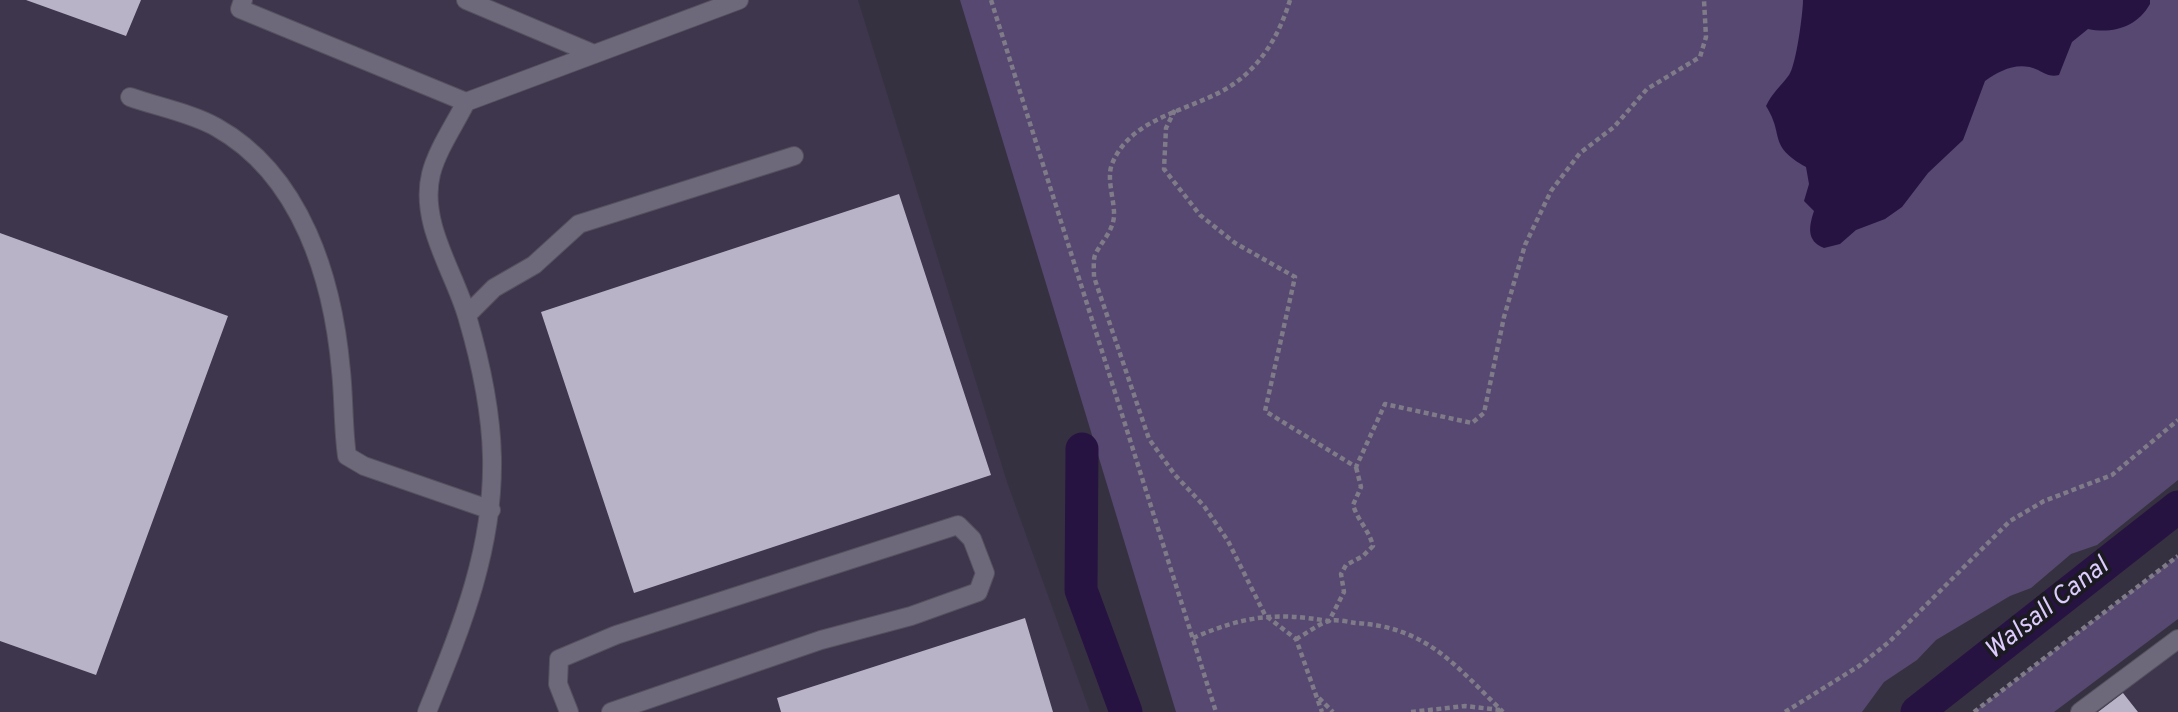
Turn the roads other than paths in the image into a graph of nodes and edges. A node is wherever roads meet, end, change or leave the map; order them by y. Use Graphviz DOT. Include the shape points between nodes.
graph roads {
  1 [pos="243,0"];
  2 [pos="466,0"];
  3 [pos="738,0"];
  4 [pos="594,54"];
  5 [pos="130,97"];
  6 [pos="466,102"];
  7 [pos="794,156"];
  8 [pos="467,315"];
  9 [pos="491,510"];
  10 [pos="2178,639"];
  11 [pos="427,712"];
  12 [pos="569,712"];
  13 [pos="611,712"];
  14 [pos="2080,712"];
  1 -- 6 [label="street" via="240,9"];
  2 -- 4 [label="street"];
  3 -- 4 [label="street"];
  4 -- 6 [label="street"];
  5 -- 9 [label="street" via="216,127 262,162 292,199 321,267 335,325 347,456"];
  6 -- 8 [label="street" via="431,173 429,206"];
  7 -- 8 [label="street" via="579,223 534,265 494,288"];
  8 -- 9 [label="street" via="488,421"];
  9 -- 11 [label="street" via="466,615"];
  10 -- 14 [label="street"];
  12 -- 13 [label="street" via="558,684 559,659 794,575 958,525 972,539 985,573 978,592"];
}
